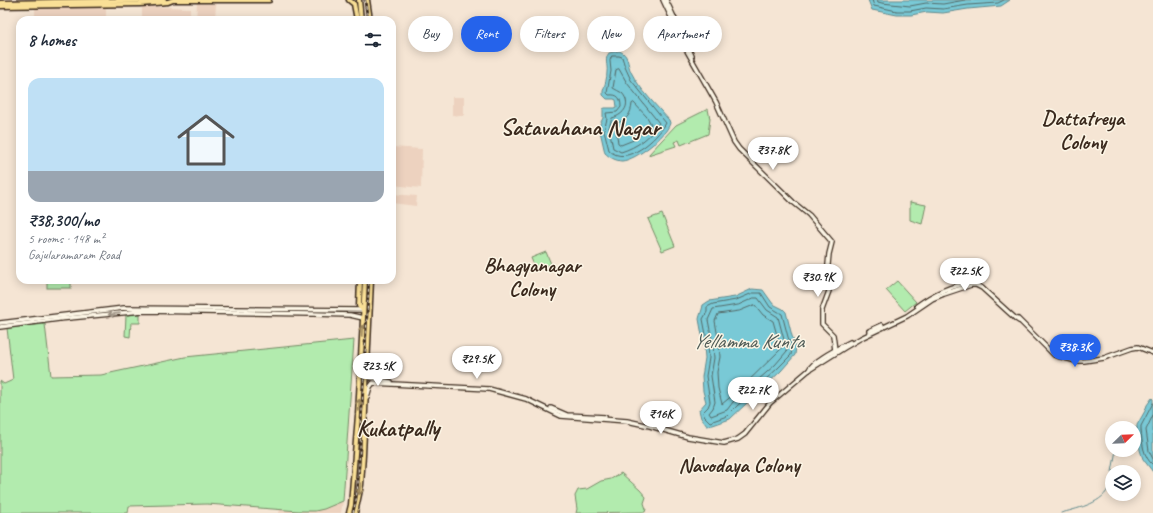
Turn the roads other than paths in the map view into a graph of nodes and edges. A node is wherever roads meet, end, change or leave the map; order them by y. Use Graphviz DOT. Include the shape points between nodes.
graph roads {
  1 [pos="164,0"];
  2 [pos="173,0"];
  3 [pos="269,0"];
  4 [pos="349,0"];
  5 [pos="359,0"];
  6 [pos="367,0"];
  7 [pos="664,0"];
  8 [pos="0,3"];
  9 [pos="0,6"];
  10 [pos="357,16"];
  11 [pos="361,16"];
  12 [pos="369,16"];
  13 [pos="360,284"];
  14 [pos="364,284"];
  15 [pos="371,284"];
  16 [pos="360,308"];
  17 [pos="906,315"];
  18 [pos="363,318"];
  19 [pos="373,320"];
  20 [pos="0,323"];
  21 [pos="369,324"];
  22 [pos="0,327"];
  23 [pos="836,350"];
  24 [pos="1153,353"];
  25 [pos="809,370"];
  26 [pos="366,379"];
  27 [pos="366,398"];
  28 [pos="668,430"];
  29 [pos="355,454"];
  30 [pos="363,455"];
  31 [pos="354,466"];
  32 [pos="362,466"];
  33 [pos="349,513"];
  34 [pos="355,513"];
  1 -- 2 [label="main road"];
  1 -- 8 [label="main road"];
  2 -- 3 [label="main road"];
  2 -- 9 [label="main road" via="140,4"];
  4 -- 10 [label="main road" via="354,4"];
  5 -- 11 [label="main road"];
  6 -- 12 [label="main road"];
  7 -- 23 [label="main road" via="734,142 809,215 832,242 827,275 829,291 822,310 822,324 833,335"];
  13 -- 16 [label="main road"];
  14 -- 16 [label="main road"];
  15 -- 21 [label="main road"];
  16 -- 18 [label="main road"];
  16 -- 20 [label="main road" via="350,311 124,308"];
  17 -- 23 [label="main road"];
  17 -- 24 [label="main road" via="937,294 974,282 982,286 1059,357 1084,361 1104,358 1138,347"];
  17 -- 25 [label="main road" via="861,338"];
  18 -- 22 [label="main road, one-way" via="350,315 142,311"];
  29 -- 18 [label="main road, one-way"];
  19 -- 21 [label="main road"];
  21 -- 26 [label="main road"];
  23 -- 25 [label="main road"];
  25 -- 28 [label="main road" via="770,403 738,440 710,442"];
  26 -- 27 [label="main road"];
  26 -- 28 [label="main road" via="489,387 518,394 567,414 628,420"];
  27 -- 28 [label="main road" via="373,383 489,389 526,399 560,416 627,421"];
  27 -- 30 [label="main road"];
  29 -- 30 [label="main road"];
  29 -- 31 [label="main road"];
  30 -- 32 [label="main road"];
  31 -- 32 [label="main road"];
  31 -- 33 [label="main road"];
  32 -- 34 [label="main road, one-way"];
}
